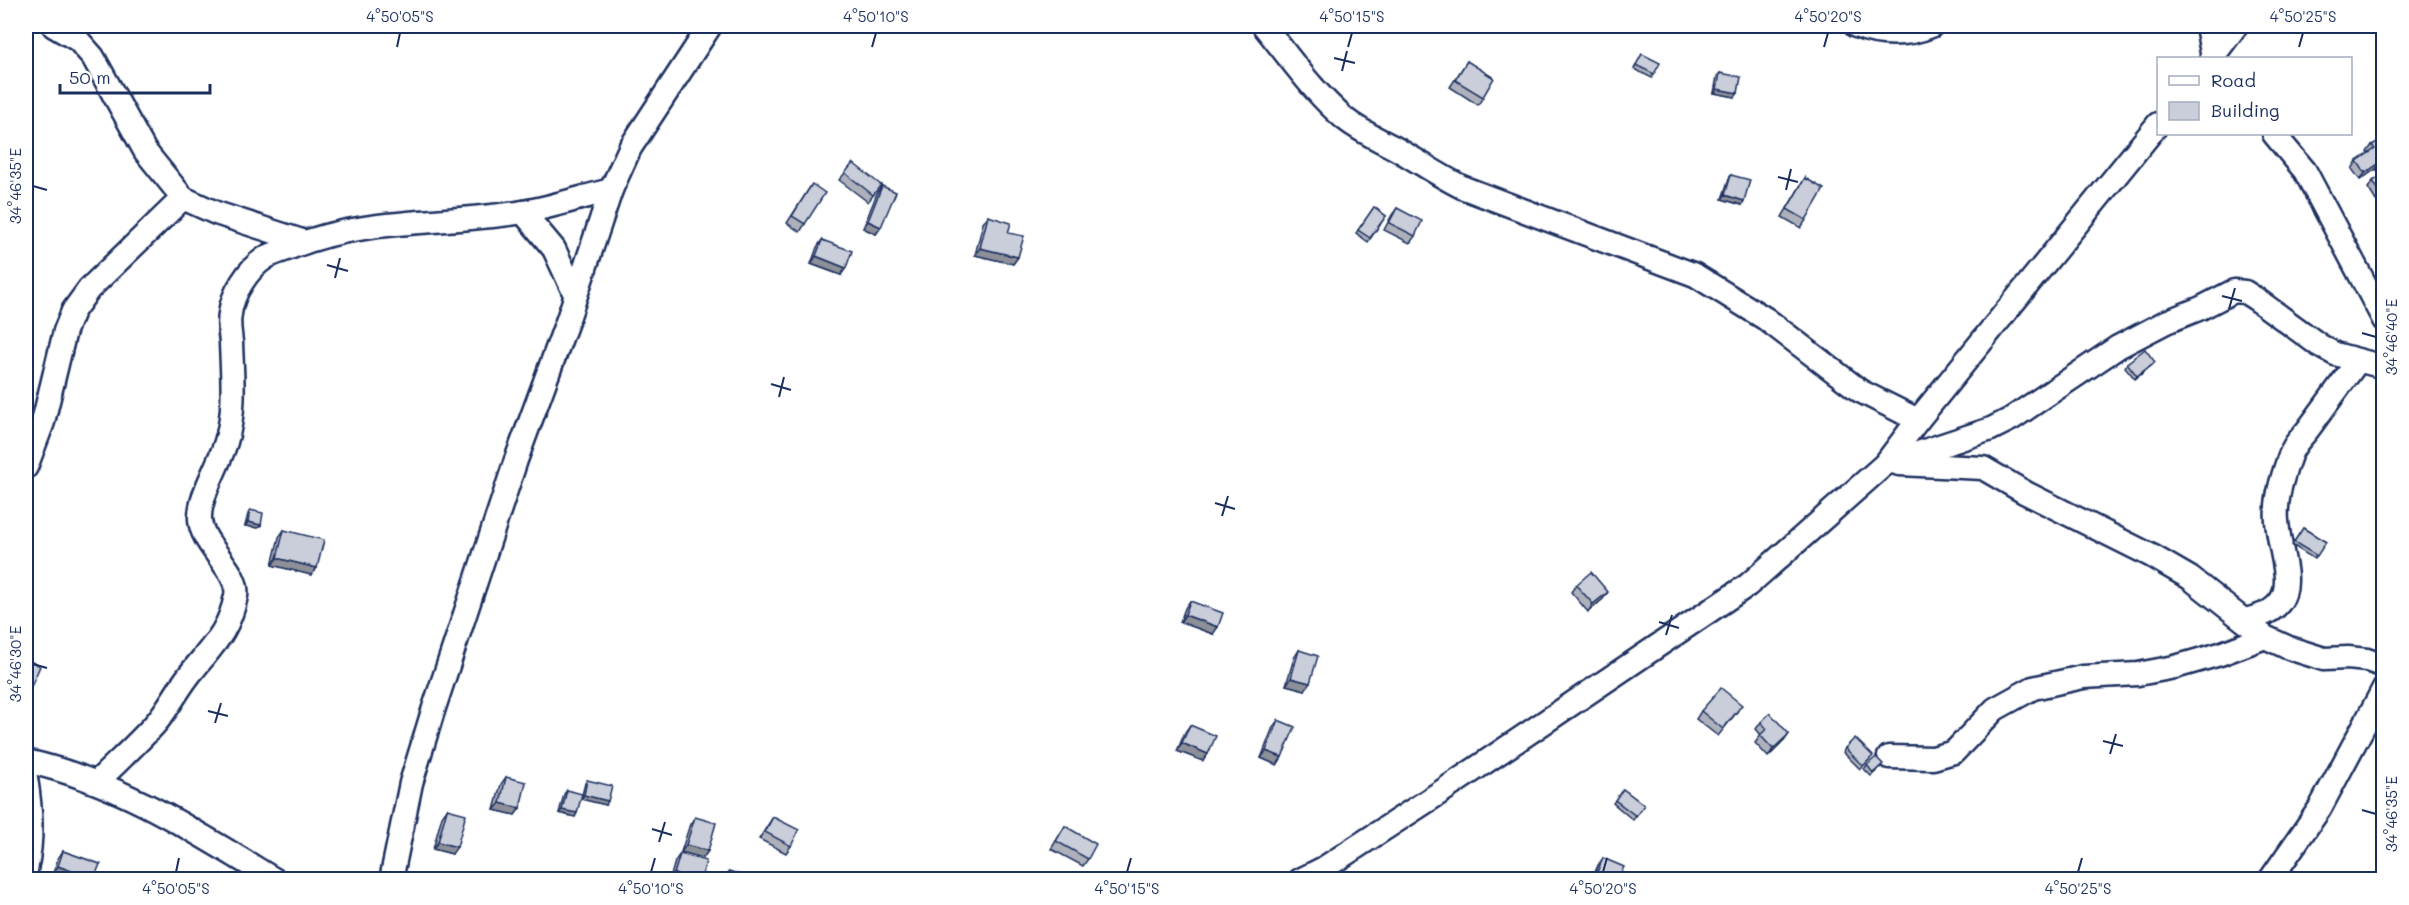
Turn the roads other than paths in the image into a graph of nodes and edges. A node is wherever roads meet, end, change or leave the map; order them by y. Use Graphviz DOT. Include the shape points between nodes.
graph roads {
  1 [pos="54,26"];
  2 [pos="710,26"];
  3 [pos="1264,26"];
  4 [pos="1291,26"];
  5 [pos="1856,26"];
  6 [pos="1931,26"];
  7 [pos="2207,26"];
  8 [pos="2236,26"];
  9 [pos="1280,45"];
  10 [pos="2213,57"];
  11 [pos="2214,57"];
  12 [pos="2157,125"];
  13 [pos="2275,135"];
  14 [pos="611,189"];
  15 [pos="183,198"];
  16 [pos="523,212"];
  17 [pos="305,242"];
  18 [pos="575,294"];
  19 [pos="2384,320"];
  20 [pos="2358,361"];
  21 [pos="2384,367"];
  22 [pos="1918,420"];
  23 [pos="1886,464"];
  24 [pos="26,467"];
  25 [pos="2244,620"];
  26 [pos="2265,637"];
  27 [pos="2384,666"];
  28 [pos="2384,688"];
  29 [pos="1889,757"];
  30 [pos="26,761"];
  31 [pos="26,778"];
  32 [pos="98,781"];
  33 [pos="26,870"];
  34 [pos="274,879"];
  35 [pos="391,879"];
  36 [pos="1300,879"];
  37 [pos="2270,879"];
  1 -- 15 [label="street" via="78,40 93,57 146,151"];
  2 -- 14 [label="street" via="630,148"];
  3 -- 9 [label="street"];
  4 -- 9 [label="street"];
  5 -- 6 [label="street" via="1893,34"];
  7 -- 10 [label="street"];
  8 -- 11 [label="street"];
  9 -- 22 [label="street" via="1302,75 1361,131 1464,188 1704,280 1766,319 1860,391"];
  12 -- 22 [label="street"];
  13 -- 19 [label="street" via="2306,171"];
  14 -- 16 [label="street"];
  14 -- 18 [label="street"];
  15 -- 17 [label="street"];
  15 -- 24 [label="street" via="88,289 73,311 43,422"];
  16 -- 17 [label="street" via="401,222 338,232"];
  16 -- 18 [label="street" via="554,249"];
  17 -- 32 [label="street" via="265,258 249,273 230,314 232,418 200,519 205,537 232,576 237,592 230,618 211,651 156,723"];
  18 -- 35 [label="street" via="433,711 411,783"];
  20 -- 21 [label="street"];
  20 -- 23 [label="street" via="2319,345 2245,292 2234,291 2118,347 1991,429"];
  20 -- 25 [label="street" via="2293,446 2277,502 2277,527 2287,584 2278,604 2260,617"];
  22 -- 23 [label="street"];
  23 -- 25 [label="street" via="1983,468 2180,572"];
  23 -- 36 [label="street" via="1748,585 1451,785 1324,868"];
  25 -- 26 [label="street"];
  26 -- 27 [label="street" via="2324,658 2367,660"];
  26 -- 29 [label="street" via="2175,667 2083,677 2033,688 1995,709 1954,752 1934,758"];
  28 -- 37 [label="street" via="2320,808"];
  30 -- 32 [label="street"];
  31 -- 33 [label="street" via="32,819"];
  32 -- 34 [label="street" via="139,800"];
}
